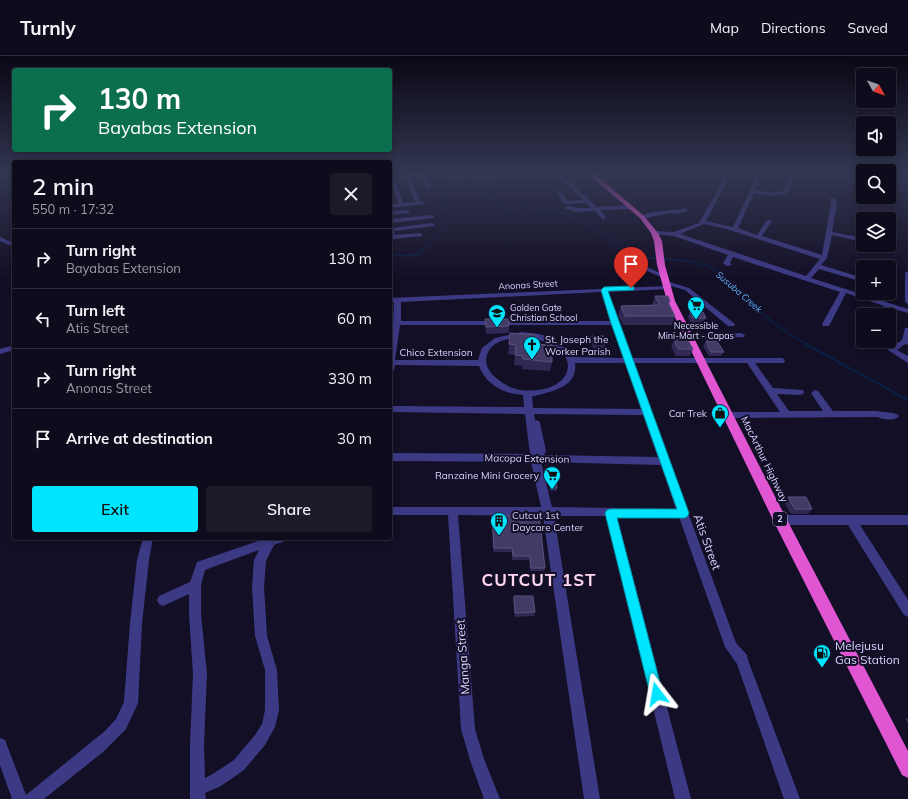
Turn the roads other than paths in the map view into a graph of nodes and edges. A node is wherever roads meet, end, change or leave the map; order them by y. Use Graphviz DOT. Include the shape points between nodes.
graph roads {
  1 [pos="571,209"];
  2 [pos="596,209"];
  3 [pos="602,209"];
  4 [pos="632,209"];
  5 [pos="709,209"];
  6 [pos="744,209"];
  7 [pos="833,209"];
  8 [pos="685,210"];
  9 [pos="407,212"];
  10 [pos="392,213"];
  11 [pos="432,217"];
  12 [pos="642,217"];
  13 [pos="603,218"];
  14 [pos="392,221"];
  15 [pos="769,221"];
  16 [pos="702,222"];
  17 [pos="432,225"];
  18 [pos="668,227"];
  19 [pos="392,228"];
  20 [pos="734,230"];
  21 [pos="654,231"];
  22 [pos="856,231"];
  23 [pos="830,233"];
  24 [pos="392,234"];
  25 [pos="675,234"];
  26 [pos="420,235"];
  27 [pos="758,237"];
  28 [pos="852,237"];
  29 [pos="856,238"];
  30 [pos="731,254"];
  31 [pos="824,258"];
  32 [pos="636,264"];
  33 [pos="729,265"];
  34 [pos="817,266"];
  35 [pos="664,273"];
  36 [pos="908,273"];
  37 [pos="856,278"];
  38 [pos="806,279"];
  39 [pos="604,290"];
  40 [pos="844,291"];
  41 [pos="394,300"];
  42 [pos="908,302"];
  43 [pos="888,305"];
  44 [pos="886,308"];
  45 [pos="908,311"];
  46 [pos="394,322"];
  47 [pos="519,323"];
  48 [pos="615,323"];
  49 [pos="731,324"];
  50 [pos="826,324"];
  51 [pos="908,330"];
  52 [pos="522,334"];
  53 [pos="741,335"];
  54 [pos="688,337"];
  55 [pos="906,342"];
  56 [pos="12,348"];
  57 [pos="392,349"];
  58 [pos="0,352"];
  59 [pos="908,360"];
  60 [pos="781,361"];
  61 [pos="392,362"];
  62 [pos="571,362"];
  63 [pos="750,362"];
  64 [pos="480,363"];
  65 [pos="630,363"];
  66 [pos="702,363"];
  67 [pos="770,391"];
  68 [pos="800,392"];
  69 [pos="530,393"];
  70 [pos="815,393"];
  71 [pos="392,409"];
  72 [pos="532,411"];
  73 [pos="646,412"];
  74 [pos="786,414"];
  75 [pos="830,414"];
  76 [pos="728,415"];
  77 [pos="895,416"];
  78 [pos="392,457"];
  79 [pos="536,458"];
  80 [pos="665,461"];
  81 [pos="392,511"];
  82 [pos="453,511"];
  83 [pos="548,513"];
  84 [pos="611,513"];
  85 [pos="684,513"];
  86 [pos="780,520"];
  87 [pos="908,520"];
  88 [pos="852,521"];
  89 [pos="148,540"];
  90 [pos="276,540"];
  91 [pos="270,542"];
  92 [pos="255,548"];
  93 [pos="260,560"];
  94 [pos="195,584"];
  95 [pos="164,600"];
  96 [pos="908,611"];
  97 [pos="0,745"];
  98 [pos="908,769"];
  99 [pos="198,794"];
  100 [pos="20,799"];
  101 [pos="32,799"];
  102 [pos="492,799"];
  103 [pos="592,799"];
  104 [pos="683,799"];
  105 [pos="792,799"];
  1 -- 2 [label="street"];
  2 -- 3 [label="street"];
  2 -- 13 [label="street"];
  4 -- 12 [label="highway, MacArthur Highway / 2"];
  5 -- 16 [label="street"];
  6 -- 20 [label="street"];
  7 -- 23 [label="street"];
  8 -- 12 [label="street"];
  9 -- 10 [label="street"];
  11 -- 14 [label="street"];
  12 -- 21 [label="highway, MacArthur Highway / 2"];
  15 -- 27 [label="street"];
  16 -- 20 [label="street"];
  16 -- 25 [label="street" via="699,226"];
  17 -- 19 [label="street"];
  18 -- 21 [label="street"];
  20 -- 27 [label="street"];
  21 -- 25 [label="street"];
  21 -- 35 [label="highway, MacArthur Highway / 2"];
  22 -- 28 [label="street"];
  23 -- 28 [label="street"];
  23 -- 31 [label="street"];
  24 -- 26 [label="street" via="395,238"];
  25 -- 30 [label="street"];
  27 -- 31 [label="street"];
  28 -- 29 [label="street"];
  30 -- 33 [label="street" via="726,263"];
  30 -- 38 [label="street"];
  31 -- 34 [label="street"];
  32 -- 35 [label="street"];
  34 -- 37 [label="street"];
  34 -- 38 [label="street"];
  35 -- 39 [label="street, Anonas Street"];
  35 -- 49 [label="street"];
  35 -- 54 [label="highway, MacArthur Highway / 2" via="671,301"];
  36 -- 42 [label="street"];
  38 -- 40 [label="street"];
  39 -- 41 [label="street, Anonas Street"];
  39 -- 48 [label="street, Atis Street"];
  40 -- 43 [label="street"];
  40 -- 50 [label="street"];
  41 -- 46 [label="street"];
  43 -- 44 [label="street"];
  43 -- 45 [label="street"];
  46 -- 47 [label="street"];
  46 -- 57 [label="street"];
  47 -- 48 [label="street"];
  47 -- 52 [label="street"];
  48 -- 65 [label="street, Atis Street"];
  51 -- 55 [label="street"];
  52 -- 62 [label="street" via="536,336 559,346"];
  52 -- 64 [label="street" via="503,338 488,346 482,354"];
  53 -- 54 [label="street"];
  54 -- 66 [label="highway, MacArthur Highway / 2"];
  55 -- 59 [label="street" via="892,350"];
  56 -- 58 [label="street"];
  60 -- 63 [label="street"];
  61 -- 64 [label="street, Chico Extension"];
  62 -- 65 [label="street"];
  62 -- 69 [label="street" via="567,380 547,391"];
  63 -- 66 [label="street"];
  63 -- 67 [label="street"];
  64 -- 69 [label="street" via="490,380 512,391"];
  65 -- 66 [label="street"];
  65 -- 73 [label="street, Atis Street"];
  66 -- 76 [label="highway, MacArthur Highway / 2"];
  67 -- 68 [label="street"];
  67 -- 74 [label="street"];
  69 -- 72 [label="street"];
  70 -- 75 [label="street"];
  71 -- 72 [label="street"];
  72 -- 73 [label="street"];
  72 -- 79 [label="street" via="541,451"];
  73 -- 80 [label="street, Atis Street"];
  74 -- 75 [label="street"];
  74 -- 76 [label="street"];
  75 -- 77 [label="street"];
  76 -- 86 [label="highway, MacArthur Highway / 2"];
  78 -- 79 [label="street, Macopa Extension"];
  79 -- 80 [label="street, Macopa Extension"];
  79 -- 83 [label="street"];
  80 -- 85 [label="street, Atis Street"];
  81 -- 82 [label="street"];
  82 -- 83 [label="street"];
  82 -- 102 [label="street, Manga Street" via="468,729"];
  83 -- 84 [label="street"];
  83 -- 103 [label="street"];
  84 -- 85 [label="street"];
  84 -- 104 [label="street"];
  85 -- 105 [label="street, Atis Street" via="731,647 742,660"];
  86 -- 88 [label="street"];
  86 -- 98 [label="highway, MacArthur Highway / 2"];
  87 -- 88 [label="street"];
  88 -- 96 [label="street"];
  89 -- 101 [label="street" via="140,584 131,704 121,724 110,736"];
  90 -- 91 [label="street"];
  91 -- 92 [label="street"];
  91 -- 93 [label="street"];
  92 -- 93 [label="street"];
  92 -- 94 [label="street" via="201,566"];
  93 -- 99 [label="street" via="258,605 261,636 271,670 273,688 268,727 239,765"];
  94 -- 95 [label="street"];
  94 -- 99 [label="street" via="200,674"];
  97 -- 100 [label="street"];
}
